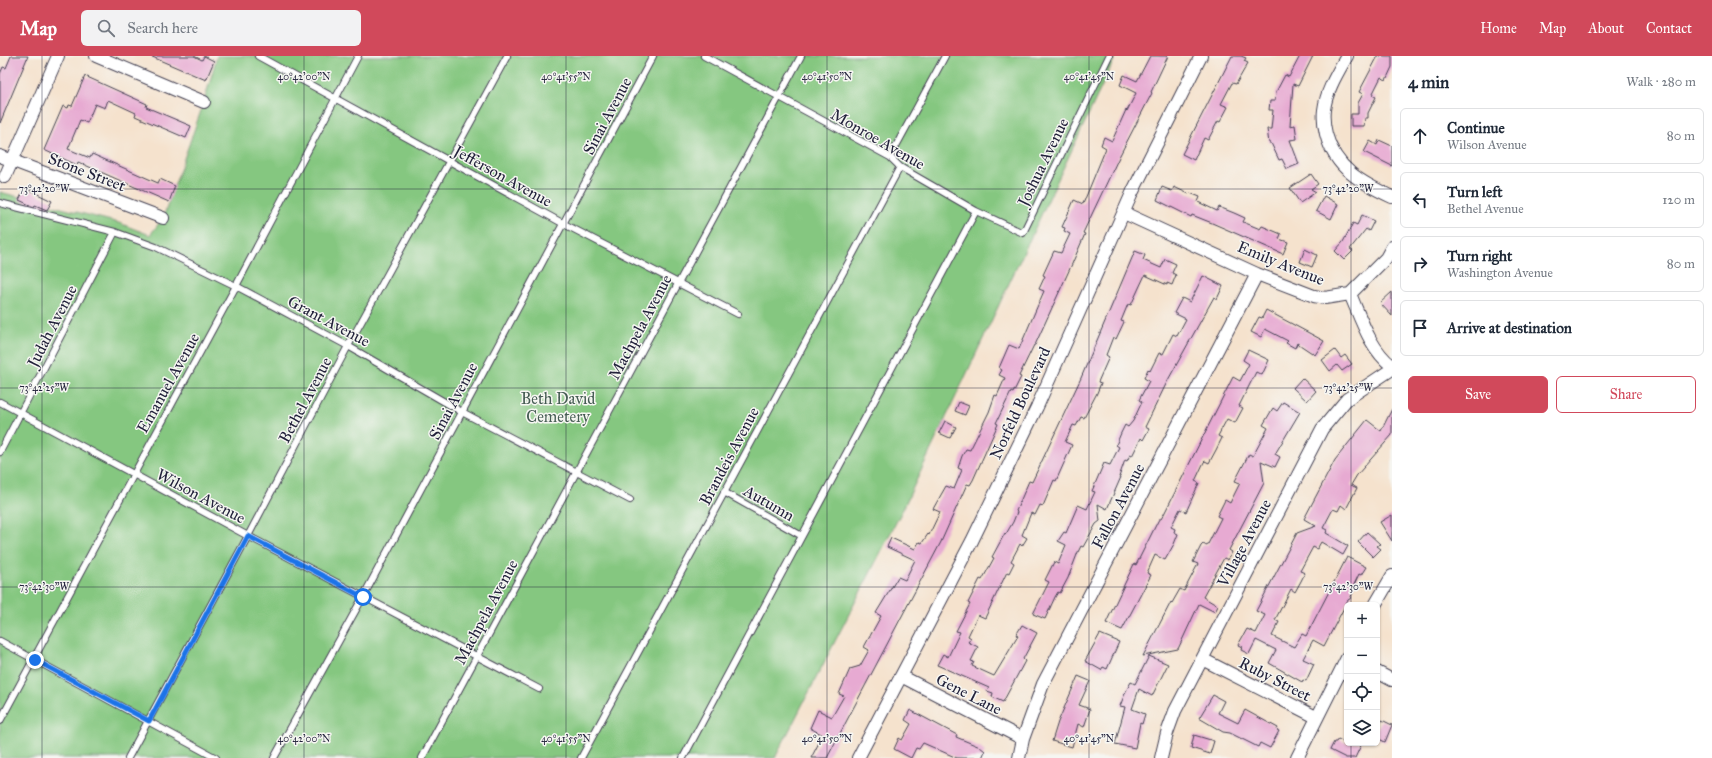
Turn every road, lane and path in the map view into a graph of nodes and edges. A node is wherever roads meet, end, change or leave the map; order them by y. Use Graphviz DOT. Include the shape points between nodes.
graph roads {
  1 [pos="58,56"];
  2 [pos="96,56"];
  3 [pos="258,56"];
  4 [pos="358,56"];
  5 [pos="507,56"];
  6 [pos="653,56"];
  7 [pos="704,56"];
  8 [pos="801,56"];
  9 [pos="945,56"];
  10 [pos="1109,56"];
  11 [pos="1201,56"];
  12 [pos="1347,56"];
  13 [pos="779,98"];
  14 [pos="335,99"];
  15 [pos="204,102"];
  16 [pos="0,156"];
  17 [pos="890,157"];
  18 [pos="12,161"];
  19 [pos="450,162"];
  20 [pos="900,167"];
  21 [pos="5,177"];
  22 [pos="1392,197"];
  23 [pos="0,203"];
  24 [pos="976,211"];
  25 [pos="1124,213"];
  26 [pos="163,218"];
  27 [pos="564,224"];
  28 [pos="115,232"];
  29 [pos="1392,247"];
  30 [pos="1257,274"];
  31 [pos="678,282"];
  32 [pos="236,286"];
  33 [pos="1350,294"];
  34 [pos="738,314"];
  35 [pos="348,346"];
  36 [pos="1392,367"];
  37 [pos="0,402"];
  38 [pos="462,412"];
  39 [pos="21,414"];
  40 [pos="0,452"];
  41 [pos="576,471"];
  42 [pos="134,474"];
  43 [pos="724,492"];
  44 [pos="630,500"];
  45 [pos="248,536"];
  46 [pos="802,536"];
  47 [pos="1392,576"];
  48 [pos="363,597"];
  49 [pos="1377,602"];
  50 [pos="0,641"];
  51 [pos="477,656"];
  52 [pos="1202,659"];
  53 [pos="35,660"];
  54 [pos="1344,664"];
  55 [pos="1380,674"];
  56 [pos="901,676"];
  57 [pos="1392,680"];
  58 [pos="539,688"];
  59 [pos="1316,717"];
  60 [pos="149,721"];
  61 [pos="0,722"];
  62 [pos="1023,739"];
  63 [pos="128,758"];
  64 [pos="216,758"];
  65 [pos="274,758"];
  66 [pos="422,758"];
  67 [pos="581,758"];
  68 [pos="683,758"];
  69 [pos="858,758"];
  70 [pos="1020,758"];
  71 [pos="1161,758"];
  72 [pos="1297,758"];
  1 -- 18 [label="street"];
  2 -- 15 [label="street"];
  3 -- 14 [label="lane, Jefferson Avenue"];
  4 -- 14 [label="lane, Emanuel Avenue"];
  5 -- 19 [label="lane, Bethel Avenue"];
  6 -- 27 [label="lane, Sinai Avenue"];
  7 -- 13 [label="lane, Monroe Avenue"];
  8 -- 13 [label="lane, Machpela Avenue"];
  9 -- 17 [label="lane"];
  10 -- 24 [label="lane, Joshua Avenue" via="1023,233"];
  11 -- 25 [label="street, Norfeld Boulevard"];
  12 -- 22 [label="street" via="1324,110 1328,143 1350,174"];
  13 -- 17 [label="lane, Monroe Avenue"];
  13 -- 31 [label="lane, Machpela Avenue"];
  14 -- 19 [label="lane, Jefferson Avenue"];
  14 -- 32 [label="lane, Emanuel Avenue"];
  16 -- 18 [label="street, Stone Street"];
  17 -- 20 [label="lane, Monroe Avenue"];
  18 -- 21 [label="street"];
  18 -- 26 [label="street, Stone Street"];
  19 -- 27 [label="lane, Jefferson Avenue"];
  19 -- 35 [label="lane, Bethel Avenue"];
  20 -- 24 [label="lane, Monroe Avenue"];
  20 -- 43 [label="lane, Brandeis Avenue"];
  23 -- 28 [label="lane, Grant Avenue"];
  24 -- 46 [label="lane"];
  25 -- 30 [label="street, Emily Avenue"];
  25 -- 56 [label="street, Norfeld Boulevard" via="1037,408 972,541"];
  27 -- 31 [label="lane, Jefferson Avenue"];
  27 -- 38 [label="lane, Sinai Avenue"];
  28 -- 32 [label="lane, Grant Avenue" via="156,247"];
  28 -- 39 [label="lane, Judah Avenue"];
  29 -- 33 [label="street" via="1386,258"];
  30 -- 33 [label="street, Emily Avenue" via="1314,296 1325,298"];
  30 -- 62 [label="street, Fallon Avenue" via="1043,684"];
  31 -- 34 [label="lane, Jefferson Avenue"];
  31 -- 41 [label="lane, Machpela Avenue"];
  32 -- 35 [label="lane, Grant Avenue"];
  32 -- 42 [label="lane, Emanuel Avenue"];
  33 -- 36 [label="street" via="1370,339"];
  35 -- 38 [label="lane, Grant Avenue"];
  35 -- 45 [label="lane, Bethel Avenue"];
  36 -- 52 [label="street, Village Avenue" via="1348,399 1322,429"];
  37 -- 39 [label="lane, Wilson Avenue"];
  38 -- 41 [label="lane, Grant Avenue"];
  38 -- 48 [label="lane, Sinai Avenue"];
  39 -- 40 [label="lane, Judah Avenue"];
  39 -- 42 [label="lane, Wilson Avenue"];
  41 -- 44 [label="lane, Grant Avenue"];
  41 -- 51 [label="lane, Machpela Avenue"];
  42 -- 45 [label="lane, Wilson Avenue"];
  42 -- 53 [label="lane, Emanuel Avenue"];
  43 -- 46 [label="lane, Autumn"];
  43 -- 67 [label="lane, Brandeis Avenue"];
  45 -- 48 [label="lane, Wilson Avenue"];
  45 -- 60 [label="lane, Bethel Avenue"];
  46 -- 68 [label="lane"];
  47 -- 49 [label="street"];
  48 -- 51 [label="lane, Wilson Avenue"];
  48 -- 65 [label="lane, Sinai Avenue"];
  50 -- 53 [label="lane"];
  51 -- 58 [label="lane, Wilson Avenue"];
  51 -- 66 [label="lane, Machpela Avenue"];
  52 -- 59 [label="street, Ruby Street"];
  52 -- 71 [label="street, Village Avenue" via="1174,711"];
  53 -- 60 [label="lane"];
  53 -- 61 [label="lane, Emanuel Avenue"];
  54 -- 59 [label="street"];
  55 -- 57 [label="street"];
  56 -- 62 [label="street, Gene Lane"];
  56 -- 69 [label="street, Norfeld Boulevard"];
  59 -- 72 [label="street, Ruby Street"];
  60 -- 63 [label="lane, Bethel Avenue"];
  60 -- 64 [label="lane"];
  62 -- 70 [label="street, Fallon Avenue"];
}
